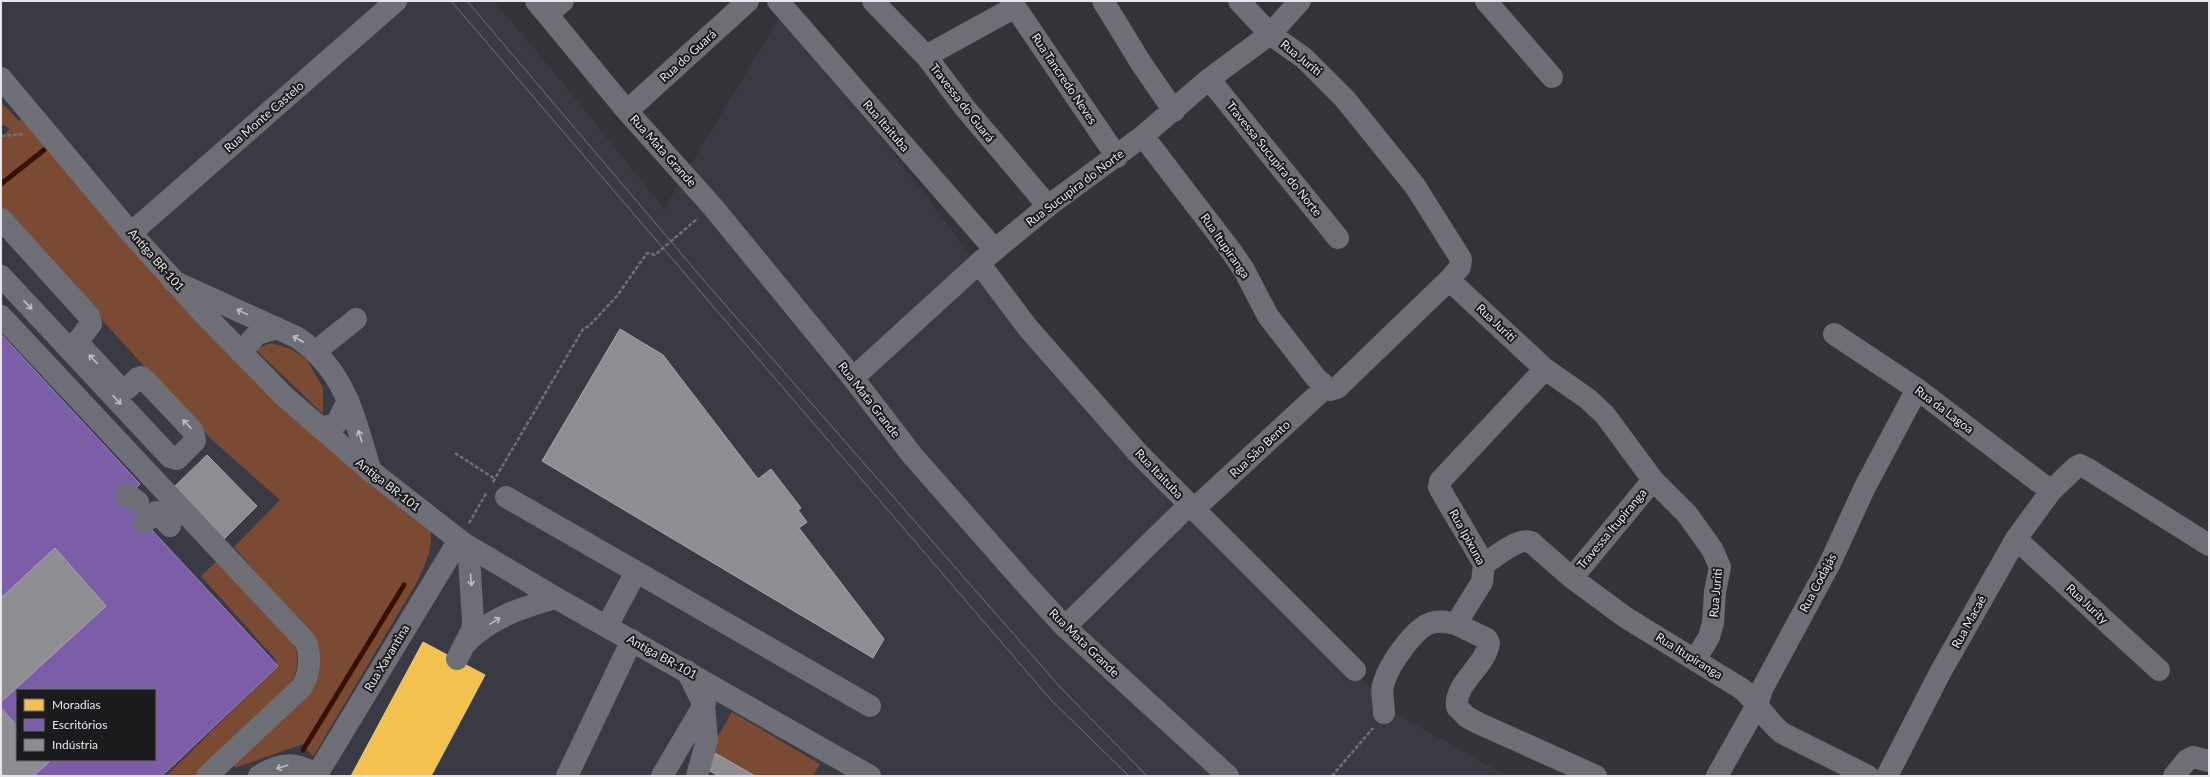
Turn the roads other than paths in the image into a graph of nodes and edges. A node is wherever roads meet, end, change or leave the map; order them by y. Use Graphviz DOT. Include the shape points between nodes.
graph roads {
  1 [pos="396,1"];
  2 [pos="748,1"];
  3 [pos="778,1"];
  4 [pos="873,1"];
  5 [pos="1103,1"];
  6 [pos="1239,1"];
  7 [pos="1300,1"];
  8 [pos="1486,1"];
  9 [pos="1013,4"];
  10 [pos="549,5"];
  11 [pos="1270,34"];
  12 [pos="926,56"];
  13 [pos="1552,77"];
  14 [pos="1,78"];
  15 [pos="1209,79"];
  16 [pos="627,111"];
  17 [pos="1174,111"];
  18 [pos="1144,136"];
  19 [pos="1116,157"];
  20 [pos="1048,206"];
  21 [pos="1,219"];
  22 [pos="131,233"];
  23 [pos="1338,238"];
  24 [pos="987,257"];
  25 [pos="1,276"];
  26 [pos="1449,280"];
  27 [pos="173,281"];
  28 [pos="1,316"];
  29 [pos="356,319"];
  30 [pos="277,328"];
  31 [pos="1834,334"];
  32 [pos="316,351"];
  33 [pos="241,352"];
  34 [pos="1545,368"];
  35 [pos="853,378"];
  36 [pos="1321,383"];
  37 [pos="1917,389"];
  38 [pos="348,400"];
  39 [pos="318,426"];
  40 [pos="371,472"];
  41 [pos="1653,480"];
  42 [pos="2058,484"];
  43 [pos="506,497"];
  44 [pos="1192,507"];
  45 [pos="144,523"];
  46 [pos="172,523"];
  47 [pos="2016,538"];
  48 [pos="461,541"];
  49 [pos="2209,545"];
  50 [pos="1484,564"];
  51 [pos="636,572"];
  52 [pos="1572,578"];
  53 [pos="556,598"];
  54 [pos="1456,624"];
  55 [pos="607,626"];
  56 [pos="1064,627"];
  57 [pos="632,640"];
  58 [pos="1695,660"];
  59 [pos="1355,670"];
  60 [pos="2159,670"];
  61 [pos="687,671"];
  62 [pos="715,687"];
  63 [pos="704,705"];
  64 [pos="1757,705"];
  65 [pos="870,706"];
  66 [pos="1384,712"];
  67 [pos="2209,761"];
  68 [pos="313,773"];
  69 [pos="700,774"];
  70 [pos="859,774"];
  71 [pos="207,776"];
  72 [pos="259,776"];
  73 [pos="566,776"];
  74 [pos="662,776"];
  75 [pos="1228,776"];
  76 [pos="1596,776"];
  77 [pos="1717,776"];
  78 [pos="1868,776"];
  79 [pos="1886,776"];
  80 [pos="2174,776"];
  1 -- 22 [label="street, Rua Monte Castelo"];
  2 -- 16 [label="street, Rua do Guará"];
  3 -- 24 [label="street, Rua Itaituba"];
  4 -- 12 [label="street, Travessa do Guará"];
  5 -- 17 [label="street"];
  6 -- 11 [label="street, Rua Juriti"];
  7 -- 11 [label="street, Rua Sucupira do Norte"];
  8 -- 13 [label="street"];
  9 -- 12 [label="street"];
  9 -- 19 [label="street, Rua Tancredo Neves"];
  10 -- 16 [label="street, Rua Mata Grande"];
  11 -- 15 [label="street, Rua Sucupira do Norte"];
  11 -- 26 [label="street, Rua Juriti" via="1304,58 1329,82 1414,186 1461,259 1460,267"];
  12 -- 20 [label="street, Travessa do Guará" via="965,108"];
  14 -- 22 [label="main road, Antiga BR-101"];
  15 -- 17 [label="street, Rua Sucupira do Norte"];
  15 -- 23 [label="street, Travessa Sucupira do Norte"];
  16 -- 35 [label="street, Rua Mata Grande" via="712,206"];
  17 -- 18 [label="street, Rua Sucupira do Norte"];
  18 -- 19 [label="street, Rua Sucupira do Norte"];
  18 -- 36 [label="street, Rua Itupiranga" via="1231,251 1268,316"];
  19 -- 20 [label="street, Rua Sucupira do Norte"];
  20 -- 24 [label="street, Rua Sucupira do Norte"];
  25 -- 21 [label="street, one-way" via="170,457 177,459 195,441 193,431 145,380 141,377 128,388 119,387 79,344 80,338 91,324 89,316"];
  22 -- 27 [label="main road, Antiga BR-101"];
  24 -- 35 [label="street, Rua Sucupira do Norte"];
  24 -- 44 [label="street, Rua Itaituba" via="1028,328 1138,453"];
  26 -- 34 [label="street, Rua Juriti"];
  26 -- 36 [label="street, Rua São Bento" via="1337,388 1334,390"];
  30 -- 27 [label="street, one-way"];
  27 -- 33 [label="main road, Antiga BR-101"];
  28 -- 46 [label="street"];
  29 -- 32 [label="street"];
  32 -- 30 [label="street, one-way" via="298,338"];
  30 -- 33 [label="street" via="256,334"];
  31 -- 37 [label="street, Rua da Lagoa"];
  32 -- 38 [label="street" via="336,375"];
  33 -- 39 [label="main road, Antiga BR-101"];
  34 -- 41 [label="street, Rua Juriti" via="1588,399 1605,416"];
  34 -- 50 [label="street, Rua Ipixuna" via="1440,481 1441,491"];
  35 -- 56 [label="street, Rua Mata Grande" via="912,456"];
  36 -- 44 [label="street, Rua São Bento"];
  37 -- 42 [label="street, Rua da Lagoa"];
  37 -- 64 [label="street, Rua Codajás" via="1864,489 1830,563 1762,689"];
  38 -- 39 [label="street" via="337,423 326,427"];
  40 -- 38 [label="street, one-way"];
  39 -- 40 [label="main road, Antiga BR-101"];
  40 -- 48 [label="main road, Antiga BR-101"];
  41 -- 52 [label="street, Travessa Itupiranga"];
  41 -- 58 [label="street, Rua Juriti" via="1687,514 1712,549 1720,567 1712,632"];
  42 -- 47 [label="street, Rua Macaé"];
  42 -- 49 [label="street" via="2076,467 2082,466"];
  43 -- 51 [label="street"];
  44 -- 56 [label="street, Rua São Bento"];
  44 -- 59 [label="street, Rua Itaituba"];
  45 -- 46 [label="street" via="156,512"];
  46 -- 71 [label="street" via="303,638 309,657 308,673 302,687"];
  47 -- 60 [label="street, Rua Jurity"];
  47 -- 79 [label="street, Rua Macaé" via="1941,671"];
  48 -- 53 [label="main road, Antiga BR-101"];
  48 -- 53 [label="street, one-way" via="469,557 473,621 472,630 460,652 476,633 498,619 526,606"];
  48 -- 68 [label="street, Rua Xavantina"];
  50 -- 52 [label="street, Rua Itupiranga" via="1523,541 1529,541"];
  50 -- 54 [label="street, Rua Ipixuna" via="1482,582"];
  51 -- 55 [label="street"];
  51 -- 65 [label="street"];
  52 -- 58 [label="street, Rua Itupiranga" via="1625,617"];
  53 -- 55 [label="main road, Antiga BR-101"];
  54 -- 66 [label="street" via="1440,621 1431,623 1413,636 1384,682"];
  54 -- 76 [label="street" via="1487,638 1489,645 1457,696 1457,707 1478,723"];
  55 -- 57 [label="main road, Antiga BR-101"];
  56 -- 75 [label="street, Rua Mata Grande"];
  57 -- 61 [label="main road, Antiga BR-101"];
  57 -- 73 [label="street"];
  58 -- 64 [label="street, Rua Itupiranga" via="1742,689"];
  61 -- 62 [label="main road, Antiga BR-101"];
  61 -- 63 [label="street"];
  62 -- 63 [label="street"];
  62 -- 70 [label="main road, Antiga BR-101"];
  63 -- 69 [label="street" via="707,740"];
  63 -- 74 [label="street"];
  64 -- 77 [label="street, Rua Codajás"];
  64 -- 78 [label="street, Rua Itupiranga" via="1771,724 1782,733"];
  67 -- 80 [label="street" via="2193,756 2186,760"];
  68 -- 72 [label="street, one-way" via="289,765"];
}
